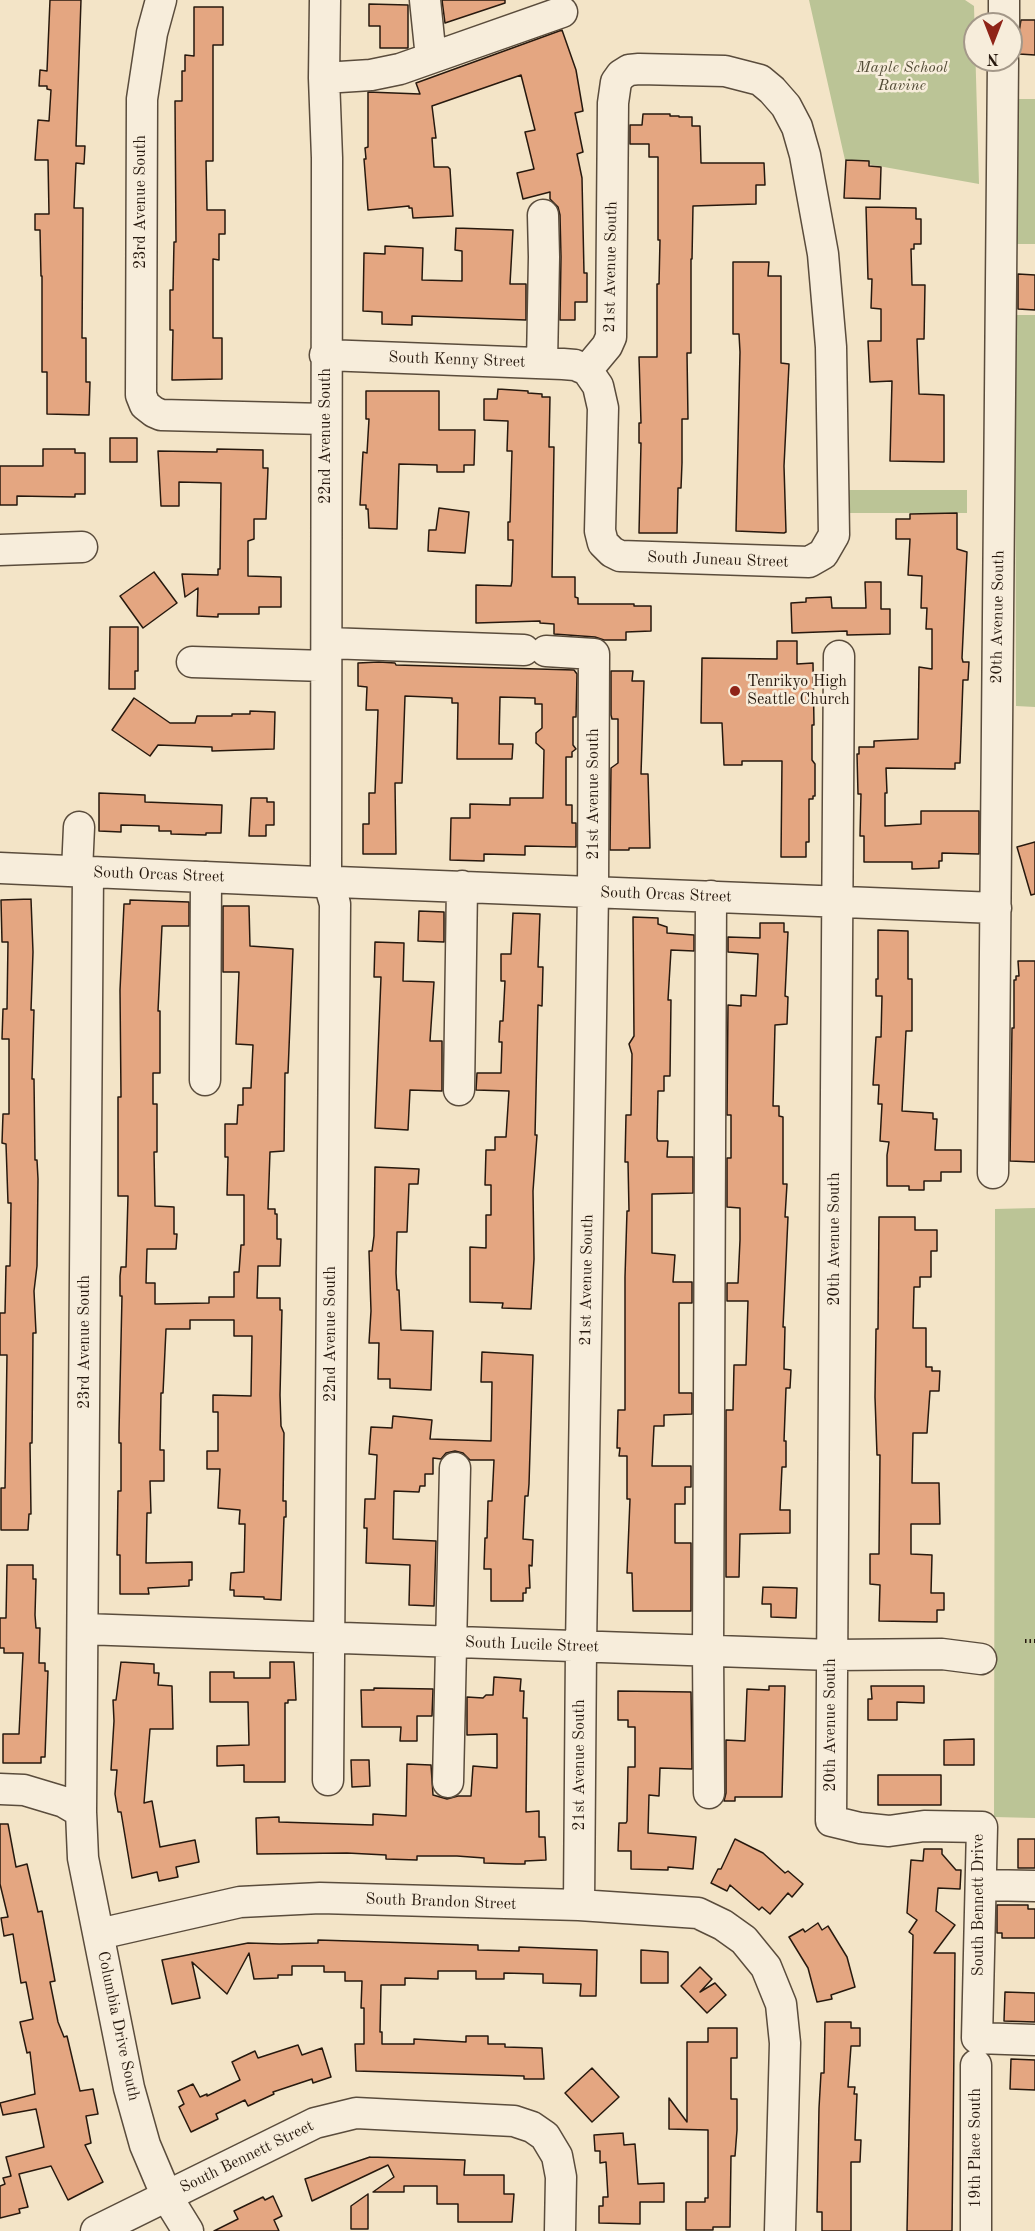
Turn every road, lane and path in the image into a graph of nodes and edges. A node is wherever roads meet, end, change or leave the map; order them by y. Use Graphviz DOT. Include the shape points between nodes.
graph roads {
  1 [pos="161,0"];
  2 [pos="325,0"];
  3 [pos="425,0"];
  4 [pos="562,12"];
  5 [pos="431,58"];
  6 [pos="1003,72"];
  7 [pos="324,78"];
  8 [pos="543,215"];
  9 [pos="325,355"];
  10 [pos="542,363"];
  11 [pos="587,370"];
  12 [pos="326,419"];
  13 [pos="82,547"];
  14 [pos="0,550"];
  15 [pos="823,554"];
  16 [pos="326,655"];
  17 [pos="839,656"];
  18 [pos="192,662"];
  19 [pos="79,827"];
  20 [pos="0,868"];
  21 [pos="83,872"];
  22 [pos="206,877"];
  23 [pos="328,881"];
  24 [pos="462,886"];
  25 [pos="593,892"];
  26 [pos="711,896"];
  27 [pos="838,901"];
  28 [pos="996,908"];
  29 [pos="205,1080"];
  30 [pos="459,1090"];
  31 [pos="993,1173"];
  32 [pos="455,1468"];
  33 [pos="83,1629"];
  34 [pos="329,1638"];
  35 [pos="1025,1641"];
  36 [pos="1035,1641"];
  37 [pos="450,1642"];
  38 [pos="581,1647"];
  39 [pos="708,1651"];
  40 [pos="832,1655"];
  41 [pos="981,1659"];
  42 [pos="328,1780"];
  43 [pos="448,1782"];
  44 [pos="0,1789"];
  45 [pos="709,1793"];
  46 [pos="81,1812"];
  47 [pos="831,1821"];
  48 [pos="981,1885"];
  49 [pos="1035,1886"];
  50 [pos="579,1905"];
  51 [pos="99,1934"];
  52 [pos="1035,2040"];
  53 [pos="976,2065"];
  54 [pos="166,2197"];
  55 [pos="96,2231"];
  56 [pos="188,2231"];
  57 [pos="560,2231"];
  58 [pos="780,2231"];
  59 [pos="976,2231"];
  1 -- 12 [label="street, 23rd Avenue South" via="142,99 141,395 145,405 161,415"];
  2 -- 7 [label="street, 22nd Avenue South"];
  3 -- 5 [label="street"];
  4 -- 5 [label="street"];
  5 -- 7 [label="street" via="380,73"];
  6 -- 28 [label="street, 20th Avenue South"];
  7 -- 9 [label="street, 22nd Avenue South"];
  8 -- 10 [label="street"];
  9 -- 10 [label="street, South Kenny Street"];
  9 -- 12 [label="street, 22nd Avenue South"];
  10 -- 11 [label="street, South Kenny Street" via="575,365"];
  11 -- 15 [label="street, South Juneau Street" via="602,396 600,531 603,543 612,552 620,556 802,563"];
  11 -- 15 [label="street, 21st Avenue South" via="611,337 616,82 629,70 639,69 725,71 760,80 786,106 796,127 823,254 829,321 834,535"];
  12 -- 16 [label="street, 22nd Avenue South"];
  13 -- 14 [label="street"];
  16 -- 18 [label="street"];
  16 -- 23 [label="street, 22nd Avenue South"];
  16 -- 25 [label="street, 21st Avenue South" via="535,651 594,654"];
  17 -- 27 [label="street, 20th Avenue South"];
  19 -- 21 [label="street, 23rd Avenue South"];
  20 -- 21 [label="street, South Orcas Street"];
  21 -- 22 [label="street, South Orcas Street"];
  21 -- 33 [label="street, 23rd Avenue South"];
  22 -- 23 [label="street, South Orcas Street"];
  22 -- 29 [label="street"];
  23 -- 24 [label="street, South Orcas Street"];
  23 -- 34 [label="street, 22nd Avenue South" via="335,904"];
  24 -- 25 [label="street, South Orcas Street"];
  24 -- 30 [label="street"];
  25 -- 26 [label="street, South Orcas Street"];
  25 -- 38 [label="street, 21st Avenue South"];
  26 -- 27 [label="street, South Orcas Street"];
  26 -- 39 [label="street"];
  27 -- 28 [label="street, South Orcas Street"];
  27 -- 40 [label="street, 20th Avenue South"];
  28 -- 31 [label="street, 20th Avenue South"];
  32 -- 37 [label="street"];
  33 -- 34 [label="street, South Lucile Street"];
  33 -- 46 [label="street, 23rd Avenue South"];
  34 -- 37 [label="street, South Lucile Street"];
  34 -- 42 [label="street, 22nd Avenue South"];
  35 -- 36 [label="path"];
  37 -- 38 [label="street, South Lucile Street"];
  37 -- 43 [label="street"];
  38 -- 39 [label="street, South Lucile Street"];
  38 -- 50 [label="street, 21st Avenue South"];
  39 -- 40 [label="street, South Lucile Street"];
  39 -- 45 [label="street"];
  40 -- 41 [label="street, South Lucile Street" via="942,1654"];
  40 -- 47 [label="street, 20th Avenue South"];
  44 -- 46 [label="street" via="24,1790 64,1802"];
  46 -- 51 [label="street, Columbia Drive South" via="83,1858"];
  47 -- 48 [label="street, South Bennett Drive" via="889,1831 924,1826 982,1827"];
  48 -- 49 [label="street"];
  48 -- 52 [label="street, South Bennett Drive" via="977,2038"];
  50 -- 51 [label="street, South Brandon Street" via="320,1898 240,1902"];
  50 -- 58 [label="street, South Brandon Street" via="698,1913 744,1940 766,1967 781,2004 785,2043"];
  51 -- 54 [label="street, Columbia Drive South" via="129,2088 145,2145"];
  53 -- 59 [label="street, 19th Place South"];
  54 -- 55 [label="street, South Bennett Street"];
  54 -- 56 [label="street, Columbia Drive South"];
  54 -- 57 [label="street, South Bennett Street" via="315,2122 356,2113 514,2121 545,2136 556,2156 561,2177"];
}
